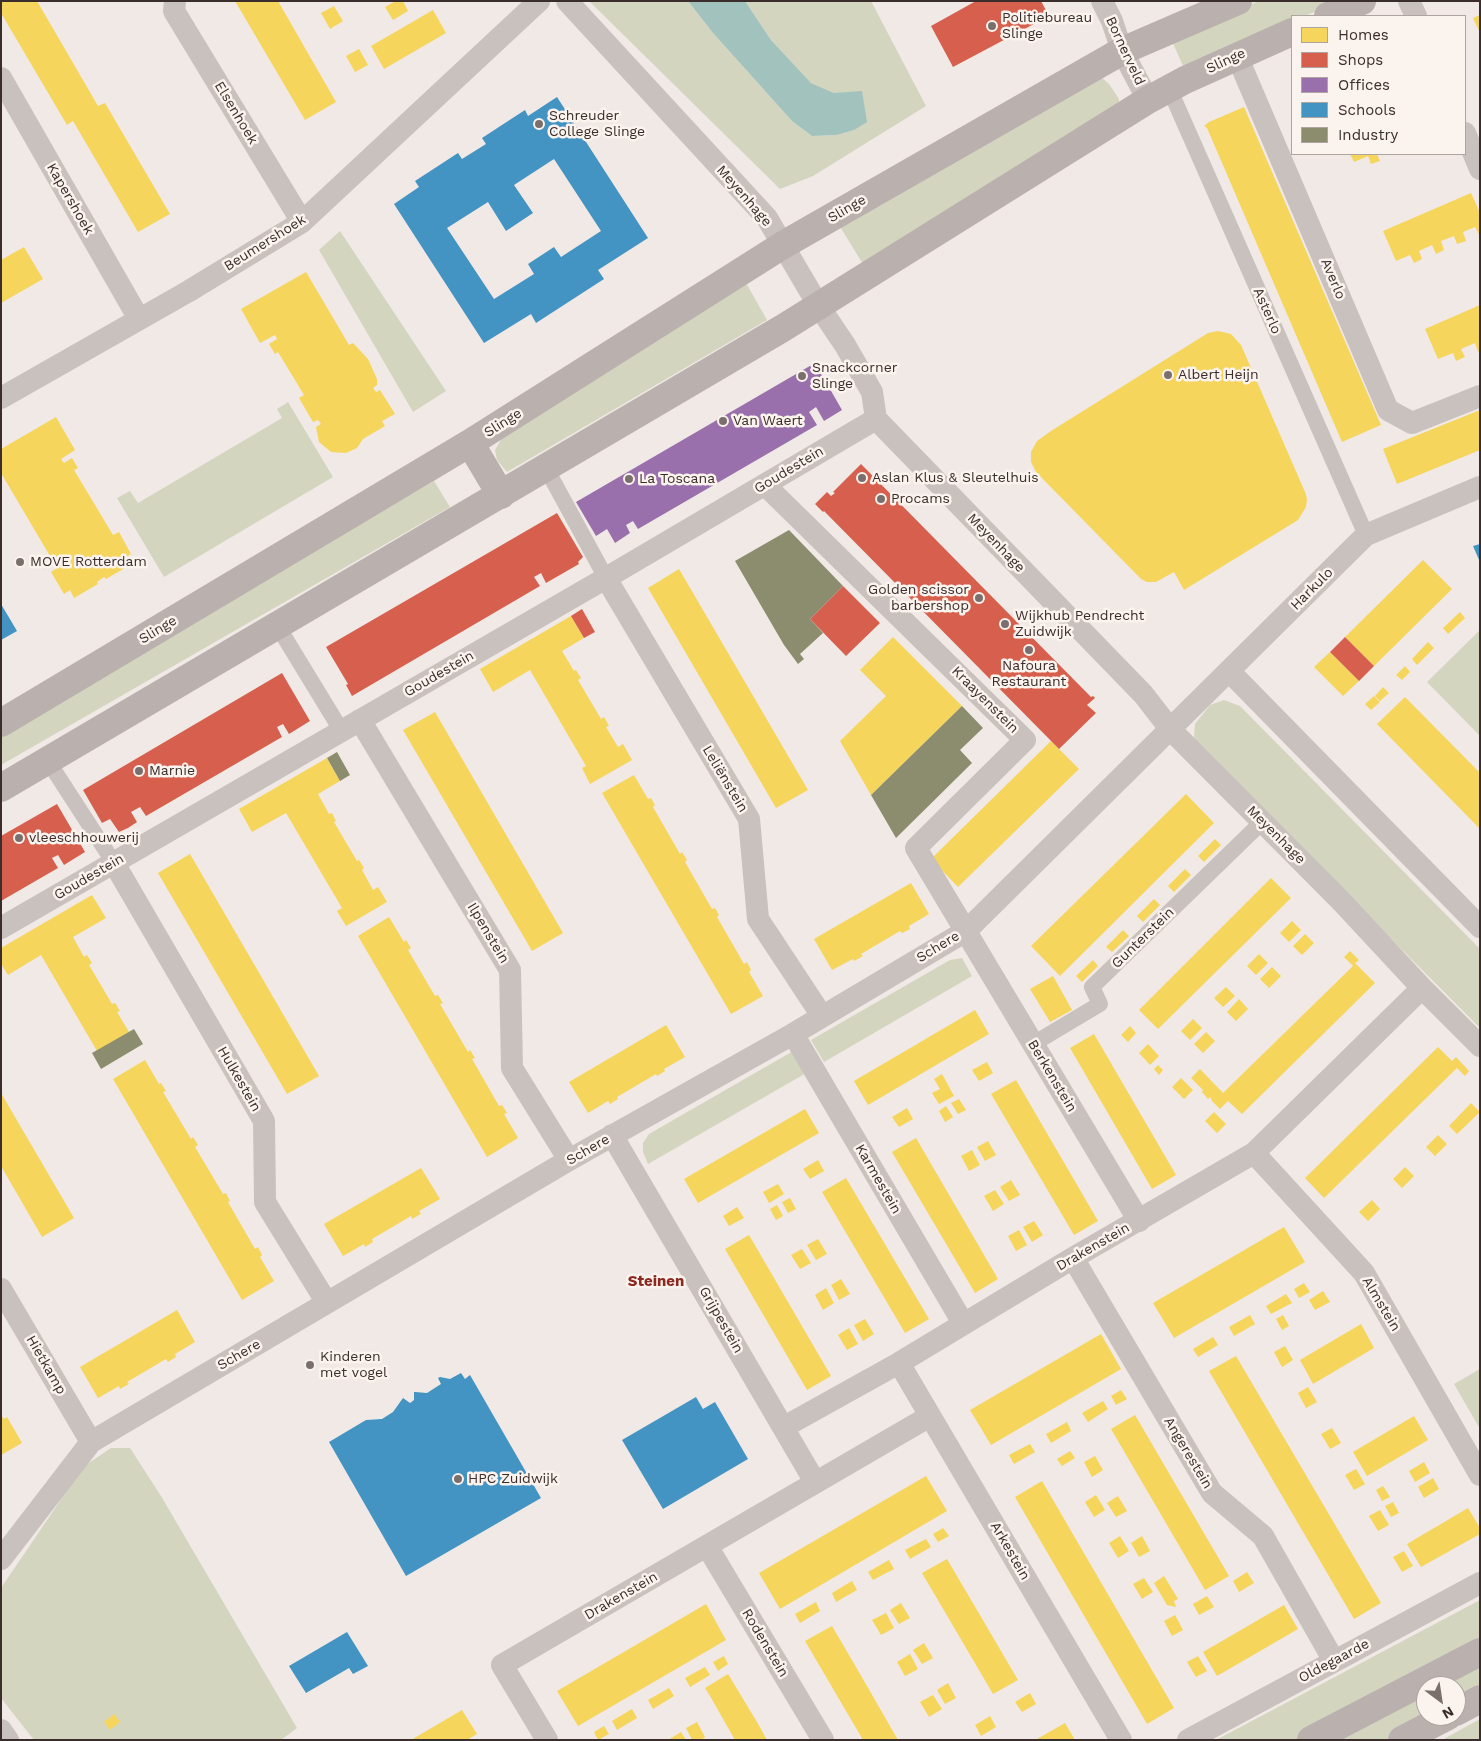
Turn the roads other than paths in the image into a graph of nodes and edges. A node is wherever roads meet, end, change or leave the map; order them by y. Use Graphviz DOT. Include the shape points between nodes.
graph roads {
  1 [pos="175,1"];
  2 [pos="539,1"];
  3 [pos="567,1"];
  4 [pos="1102,1"];
  5 [pos="1238,1"];
  6 [pos="1362,1"];
  7 [pos="1409,1"];
  8 [pos="1330,15"];
  9 [pos="1416,15"];
  10 [pos="1291,32"];
  11 [pos="1122,51"];
  12 [pos="1237,56"];
  13 [pos="1,78"];
  14 [pos="1159,94"];
  15 [pos="1466,135"];
  16 [pos="1480,168"];
  17 [pos="302,222"];
  18 [pos="783,245"];
  19 [pos="818,305"];
  20 [pos="139,319"];
  21 [pos="1480,396"];
  22 [pos="1,398"];
  23 [pos="876,419"];
  24 [pos="470,443"];
  25 [pos="546,468"];
  26 [pos="765,485"];
  27 [pos="1480,487"];
  28 [pos="501,495"];
  29 [pos="1366,535"];
  30 [pos="606,578"];
  31 [pos="277,625"];
  32 [pos="1229,671"];
  33 [pos="1,724"];
  34 [pos="350,725"];
  35 [pos="1171,730"];
  36 [pos="48,761"];
  37 [pos="1,788"];
  38 [pos="1262,822"];
  39 [pos="114,863"];
  40 [pos="1480,927"];
  41 [pos="1,928"];
  42 [pos="966,931"];
  43 [pos="1422,988"];
  44 [pos="822,1016"];
  45 [pos="793,1034"];
  46 [pos="1033,1044"];
  47 [pos="1480,1046"];
  48 [pos="612,1135"];
  49 [pos="1254,1153"];
  50 [pos="569,1160"];
  51 [pos="1139,1221"];
  52 [pos="1074,1258"];
  53 [pos="1,1288"];
  54 [pos="327,1303"];
  55 [pos="963,1324"];
  56 [pos="899,1363"];
  57 [pos="930,1416"];
  58 [pos="784,1427"];
  59 [pos="91,1442"];
  60 [pos="1480,1475"];
  61 [pos="816,1482"];
  62 [pos="707,1546"];
  63 [pos="1,1559"];
  64 [pos="1480,1583"];
  65 [pos="1480,1652"];
  66 [pos="1334,1661"];
  67 [pos="1480,1699"];
  68 [pos="1466,1707"];
  69 [pos="1429,1726"];
  70 [pos="1,1730"];
  71 [pos="8,1740"];
  72 [pos="547,1740"];
  73 [pos="823,1740"];
  74 [pos="1121,1740"];
  75 [pos="1188,1740"];
  76 [pos="1311,1740"];
  77 [pos="1402,1740"];
  1 -- 17 [label="street, Elsenhoek" via="174,11"];
  2 -- 17 [label="street, Beumershoek"];
  3 -- 18 [label="street, Meyenhage" via="767,218"];
  4 -- 11 [label="street, Bornerveld"];
  5 -- 11 [label="main road, Slinge"];
  6 -- 8 [label="main road"];
  7 -- 9 [label="street"];
  10 -- 12 [label="main road, Slinge"];
  11 -- 14 [label="street, Bornerveld"];
  11 -- 18 [label="main road, Slinge"];
  12 -- 14 [label="main road, Slinge"];
  12 -- 21 [label="street, Averlo" via="1388,410 1412,423"];
  13 -- 20 [label="street, Kapershoek"];
  14 -- 19 [label="main road, Slinge"];
  14 -- 29 [label="street, Asterlo"];
  15 -- 16 [label="street"];
  17 -- 20 [label="street, Beumershoek"];
  18 -- 19 [label="street, Meyenhage"];
  18 -- 24 [label="main road, Slinge"];
  19 -- 23 [label="street, Meyenhage" via="872,392"];
  19 -- 25 [label="main road, Slinge"];
  20 -- 22 [label="street, Beumershoek"];
  23 -- 26 [label="street, Goudestein"];
  23 -- 35 [label="street, Meyenhage" via="1143,694"];
  24 -- 28 [label="main road, Slinge"];
  24 -- 33 [label="main road, Slinge"];
  25 -- 28 [label="main road, Slinge"];
  25 -- 30 [label="street"];
  26 -- 30 [label="street, Goudestein"];
  26 -- 42 [label="street, Kraayenstein" via="1025,740 916,848"];
  27 -- 29 [label="street, Harkulo"];
  28 -- 31 [label="main road, Slinge"];
  29 -- 32 [label="street, Harkulo"];
  30 -- 34 [label="street, Goudestein"];
  30 -- 44 [label="street, Leliënstein" via="749,819 758,919"];
  31 -- 34 [label="street"];
  31 -- 36 [label="main road, Slinge"];
  32 -- 35 [label="street, Harkulo"];
  32 -- 40 [label="street"];
  34 -- 39 [label="street, Goudestein"];
  34 -- 50 [label="street, Ilpenstein" via="510,970 512,1068"];
  35 -- 38 [label="street, Meyenhage"];
  35 -- 42 [label="street, Schere"];
  36 -- 37 [label="main road, Slinge"];
  36 -- 39 [label="street"];
  38 -- 43 [label="street, Meyenhage"];
  38 -- 46 [label="street, Gunterstein" via="1092,987 1100,1004"];
  39 -- 41 [label="street, Goudestein"];
  39 -- 54 [label="street, Hulkestein" via="264,1121 264,1202"];
  42 -- 44 [label="street, Schere"];
  42 -- 46 [label="street, Berkenstein"];
  43 -- 47 [label="street, Meyenhage"];
  43 -- 49 [label="street, Drakenstein"];
  44 -- 45 [label="street, Schere"];
  45 -- 48 [label="street, Schere"];
  45 -- 55 [label="street, Karmestein"];
  46 -- 51 [label="street, Berkenstein"];
  48 -- 50 [label="street, Schere"];
  48 -- 58 [label="street, Grijpestein"];
  49 -- 51 [label="street, Drakenstein"];
  49 -- 60 [label="street, Almstein" via="1364,1273"];
  50 -- 54 [label="street, Schere"];
  51 -- 52 [label="street, Drakenstein"];
  52 -- 55 [label="street, Drakenstein"];
  52 -- 66 [label="street, Angerestein" via="1212,1493 1262,1536"];
  53 -- 59 [label="street, Hietkamp"];
  54 -- 59 [label="street, Schere"];
  55 -- 56 [label="street, Drakenstein"];
  56 -- 57 [label="street, Arkestein"];
  56 -- 58 [label="street, Drakenstein"];
  57 -- 61 [label="street, Drakenstein"];
  57 -- 74 [label="street, Arkestein"];
  58 -- 61 [label="street"];
  59 -- 63 [label="street, Schere"];
  61 -- 62 [label="street, Drakenstein"];
  62 -- 72 [label="street, Drakenstein" via="502,1666"];
  62 -- 73 [label="street, Rodenstein"];
  64 -- 66 [label="street, Oldegaarde"];
  65 -- 76 [label="main road"];
  66 -- 75 [label="street, Oldegaarde"];
  67 -- 68 [label="main road"];
  69 -- 77 [label="main road"];
  70 -- 71 [label="street"];
}
